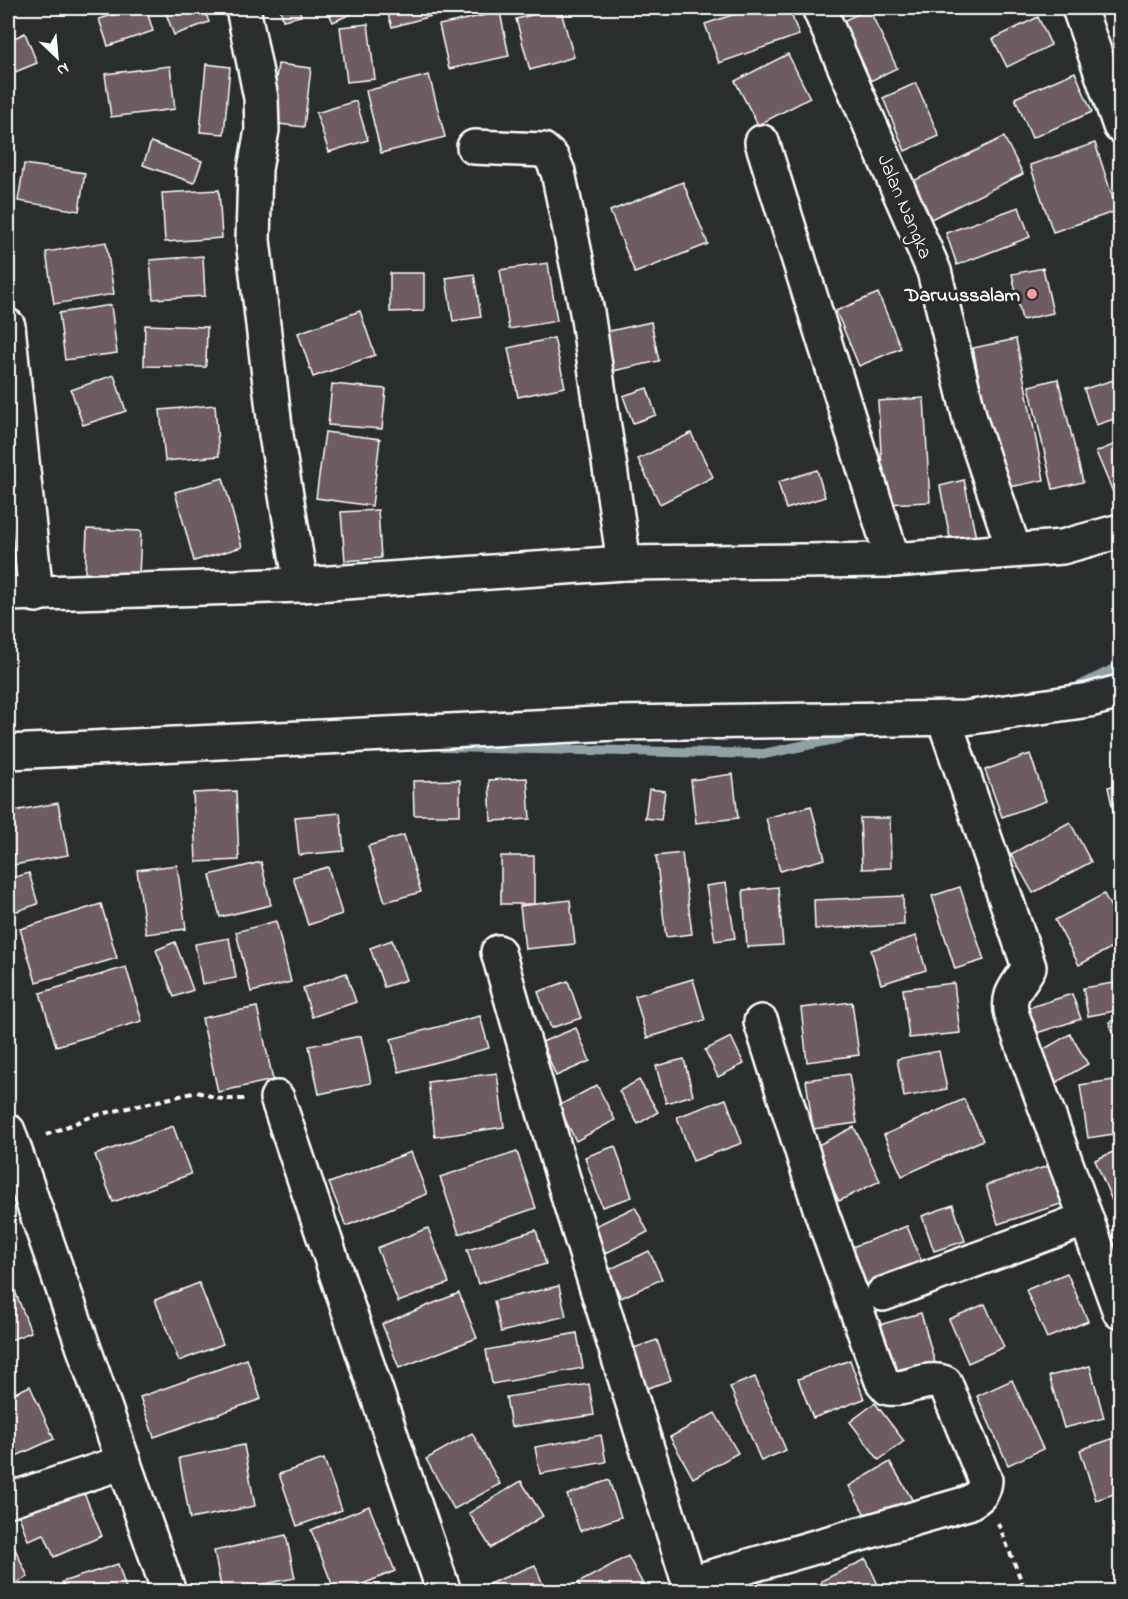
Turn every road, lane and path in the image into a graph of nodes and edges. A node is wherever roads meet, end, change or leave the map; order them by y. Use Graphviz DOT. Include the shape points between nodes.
graph roads {
  1 [pos="243,8"];
  2 [pos="819,8"];
  3 [pos="1079,8"];
  4 [pos="1120,126"];
  5 [pos="762,142"];
  6 [pos="474,147"];
  7 [pos="8,326"];
  8 [pos="1120,531"];
  9 [pos="1014,550"];
  10 [pos="893,560"];
  11 [pos="624,562"];
  12 [pos="300,585"];
  13 [pos="22,595"];
  14 [pos="1120,692"];
  15 [pos="944,719"];
  16 [pos="8,752"];
  17 [pos="498,952"];
  18 [pos="761,1022"];
  19 [pos="278,1098"];
  20 [pos="10,1140"];
  21 [pos="1086,1220"];
  22 [pos="883,1294"];
  23 [pos="1120,1312"];
  24 [pos="124,1462"];
  25 [pos="984,1490"];
  26 [pos="8,1500"];
  27 [pos="691,1587"];
  28 [pos="169,1592"];
  29 [pos="444,1592"];
  30 [pos="1026,1592"];
  1 -- 12 [label="street" via="261,98 253,240 276,435"];
  2 -- 9 [label="street, Jalan Nangka" via="934,271 971,423"];
  3 -- 4 [label="street"];
  5 -- 10 [label="street"];
  6 -- 11 [label="street" via="543,150 558,172 587,312"];
  7 -- 13 [label="street"];
  8 -- 9 [label="street" via="1062,547"];
  9 -- 10 [label="street"];
  10 -- 11 [label="street"];
  11 -- 12 [label="street"];
  12 -- 13 [label="street"];
  14 -- 15 [label="street" via="1089,700"];
  15 -- 16 [label="street" via="618,723"];
  15 -- 21 [label="street" via="1029,967 1011,994 1012,1015"];
  17 -- 27 [label="street" via="569,1199"];
  18 -- 25 [label="street" via="822,1214 882,1381 895,1389 933,1380 945,1383 985,1480"];
  19 -- 20 [label="path" via="221,1099 196,1092"];
  19 -- 29 [label="street"];
  20 -- 24 [label="street"];
  21 -- 22 [label="street"];
  21 -- 23 [label="street"];
  24 -- 26 [label="street"];
  24 -- 28 [label="street"];
  25 -- 27 [label="street" via="979,1498 968,1503"];
  25 -- 30 [label="path"];
}
